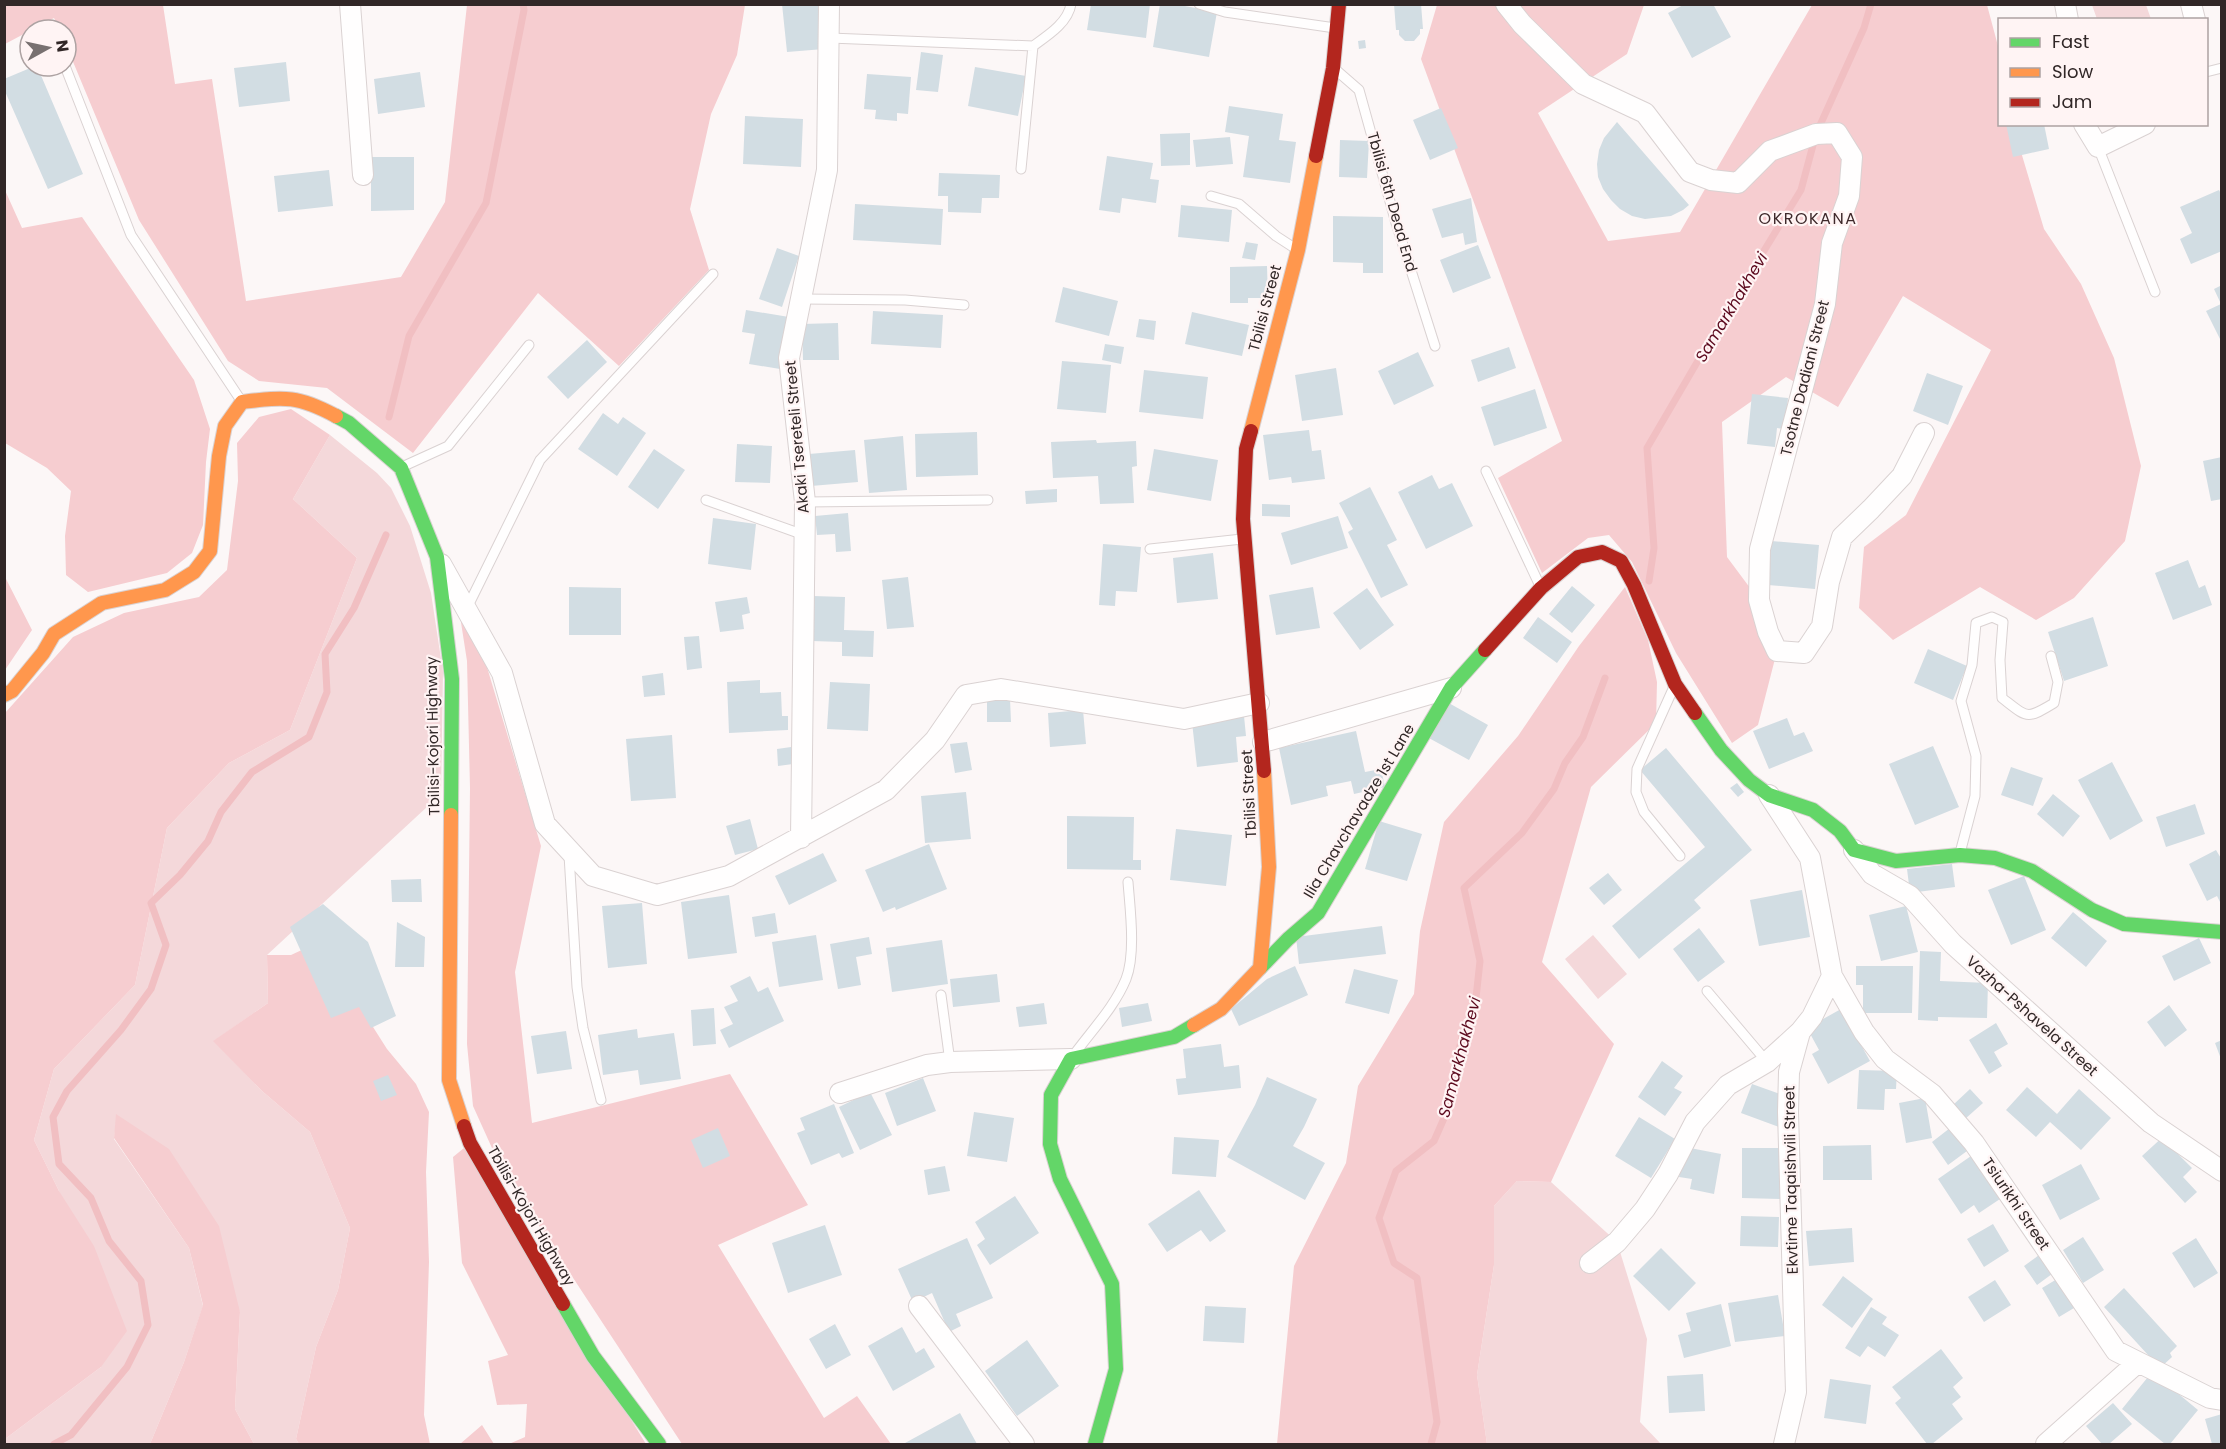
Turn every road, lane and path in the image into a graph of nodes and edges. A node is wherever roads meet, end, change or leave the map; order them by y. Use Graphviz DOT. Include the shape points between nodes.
graph roads {
  1 [pos="350,4"];
  2 [pos="829,4"];
  3 [pos="1071,4"];
  4 [pos="1199,4"];
  5 [pos="1339,4"];
  6 [pos="1506,4"];
  7 [pos="1337,28"];
  8 [pos="830,38"];
  9 [pos="1033,46"];
  10 [pos="1333,68"];
  11 [pos="70,78"];
  12 [pos="2085,126"];
  13 [pos="2141,126"];
  14 [pos="2098,147"];
  15 [pos="1021,169"];
  16 [pos="363,174"];
  17 [pos="1211,196"];
  18 [pos="1298,250"];
  19 [pos="713,274"];
  20 [pos="2155,292"];
  21 [pos="802,299"];
  22 [pos="964,305"];
  23 [pos="529,345"];
  24 [pos="1435,346"];
  25 [pos="242,402"];
  26 [pos="1924,433"];
  27 [pos="401,468"];
  28 [pos="1486,471"];
  29 [pos="706,500"];
  30 [pos="988,500"];
  31 [pos="805,502"];
  32 [pos="804,535"];
  33 [pos="1244,539"];
  34 [pos="1150,549"];
  35 [pos="437,557"];
  36 [pos="1541,588"];
  37 [pos="467,609"];
  38 [pos="2051,656"];
  39 [pos="1675,684"];
  40 [pos="1451,688"];
  41 [pos="4,695"];
  42 [pos="1259,703"];
  43 [pos="1263,742"];
  44 [pos="1769,795"];
  45 [pos="801,838"];
  46 [pos="569,850"];
  47 [pos="1854,850"];
  48 [pos="1960,855"];
  49 [pos="1680,856"];
  50 [pos="1128,882"];
  51 [pos="2222,932"];
  52 [pos="1260,968"];
  53 [pos="1832,976"];
  54 [pos="1707,991"];
  55 [pos="941,995"];
  56 [pos="1800,1032"];
  57 [pos="1071,1059"];
  58 [pos="950,1062"];
  59 [pos="1767,1062"];
  60 [pos="840,1093"];
  61 [pos="601,1100"];
  62 [pos="2222,1171"];
  63 [pos="1590,1263"];
  64 [pos="919,1306"];
  65 [pos="2137,1363"];
  66 [pos="2222,1400"];
  67 [pos="1101,1441"];
  68 [pos="660,1444"];
  69 [pos="1024,1444"];
  70 [pos="1784,1444"];
  71 [pos="2046,1444"];
  1 -- 16 [label="street"];
  2 -- 8 [label="street, Akaki Tsereteli Street"];
  3 -- 9 [label="lane" via="1055,30"];
  4 -- 7 [label="lane" via="1225,12"];
  5 -- 7 [label="street, Tbilisi Street"];
  6 -- 26 [label="street, Tsotne Dadiani Street" via="1583,84 1645,113 1690,172 1711,180 1738,183 1770,151 1816,134 1837,133 1852,157 1849,196 1832,243 1825,304 1760,549 1759,600 1777,651 1804,653 1822,626 1842,537 1902,476"];
  7 -- 10 [label="street, Tbilisi Street"];
  8 -- 9 [label="lane"];
  8 -- 21 [label="street, Akaki Tsereteli Street" via="827,170"];
  9 -- 15 [label="lane"];
  10 -- 18 [label="street, Tbilisi Street"];
  10 -- 24 [label="lane, Tbilisi 6th Dead End" via="1359,90"];
  11 -- 25 [label="lane" via="131,235"];
  12 -- 14 [label="street"];
  13 -- 14 [label="street"];
  14 -- 20 [label="lane"];
  17 -- 18 [label="lane" via="1239,204"];
  18 -- 33 [label="street, Tbilisi Street" via="1246,449"];
  19 -- 37 [label="lane" via="540,460"];
  21 -- 22 [label="lane"];
  21 -- 31 [label="street, Akaki Tsereteli Street" via="789,358"];
  23 -- 27 [label="lane" via="448,446"];
  25 -- 27 [label="street, Tbilisi-Kojori Highway" via="282,397 312,403 349,423"];
  25 -- 41 [label="street" via="225,426 210,551 194,572 165,590 102,603 54,634 12,691"];
  27 -- 35 [label="street, Tbilisi-Kojori Highway"];
  28 -- 36 [label="lane"];
  29 -- 32 [label="lane"];
  30 -- 31 [label="lane"];
  31 -- 32 [label="street, Akaki Tsereteli Street"];
  32 -- 45 [label="street, Akaki Tsereteli Street"];
  33 -- 34 [label="lane"];
  33 -- 42 [label="street, Tbilisi Street"];
  35 -- 37 [label="street"];
  35 -- 68 [label="street, Tbilisi-Kojori Highway" via="452,679 449,1080 470,1143 593,1356"];
  36 -- 39 [label="street, Ilia Chavchavadze 1st Lane" via="1578,557 1602,552 1621,561"];
  36 -- 40 [label="street, Ilia Chavchavadze 1st Lane"];
  37 -- 46 [label="street" via="502,673 545,824"];
  38 -- 48 [label="lane" via="2058,682 2054,703 2033,715 2022,714 2002,698 2003,622 1992,617 1977,622 1972,665 1961,701 1976,756 1975,796"];
  39 -- 44 [label="street, Ilia Chavchavadze 1st Lane" via="1721,750"];
  39 -- 49 [label="lane" via="1637,769 1636,792 1644,812"];
  40 -- 43 [label="street"];
  40 -- 52 [label="street, Ilia Chavchavadze 1st Lane" via="1318,914"];
  42 -- 43 [label="street, Tbilisi Street"];
  42 -- 45 [label="street" via="1184,719 1001,689 966,695 935,740 886,790"];
  43 -- 52 [label="street, Tbilisi Street" via="1269,867"];
  44 -- 47 [label="street, Ilia Chavchavadze 1st Lane" via="1813,810 1840,831"];
  44 -- 53 [label="street" via="1810,858"];
  45 -- 46 [label="street" via="729,876 657,895 593,876"];
  46 -- 61 [label="lane" via="577,987"];
  47 -- 48 [label="street" via="1896,861"];
  47 -- 62 [label="street, Vazha-Pshavela Street" via="1872,874 1910,896 1953,945 2151,1123"];
  48 -- 51 [label="street" via="1995,858 2032,871 2092,910 2124,924"];
  50 -- 57 [label="lane" via="1132,923 1127,978"];
  52 -- 57 [label="street" via="1221,1009 1174,1037"];
  53 -- 56 [label="street, Ekvtime Taqaishvili Street"];
  53 -- 65 [label="street, Tsiurikhi Street" via="1864,1032 1885,1059 1932,1094 1974,1143 2116,1351"];
  54 -- 59 [label="lane"];
  55 -- 58 [label="lane"];
  56 -- 59 [label="street"];
  56 -- 70 [label="street, Ekvtime Taqaishvili Street" via="1789,1072 1788,1112 1796,1392"];
  57 -- 58 [label="street"];
  57 -- 67 [label="street" via="1051,1095 1050,1144 1060,1179 1112,1284 1116,1369"];
  58 -- 60 [label="street" via="927,1065"];
  59 -- 63 [label="street" via="1728,1085 1695,1122 1645,1209 1617,1242"];
  64 -- 69 [label="street"];
  65 -- 66 [label="street, Tsiurikhi Street"];
  65 -- 71 [label="street"];
}
